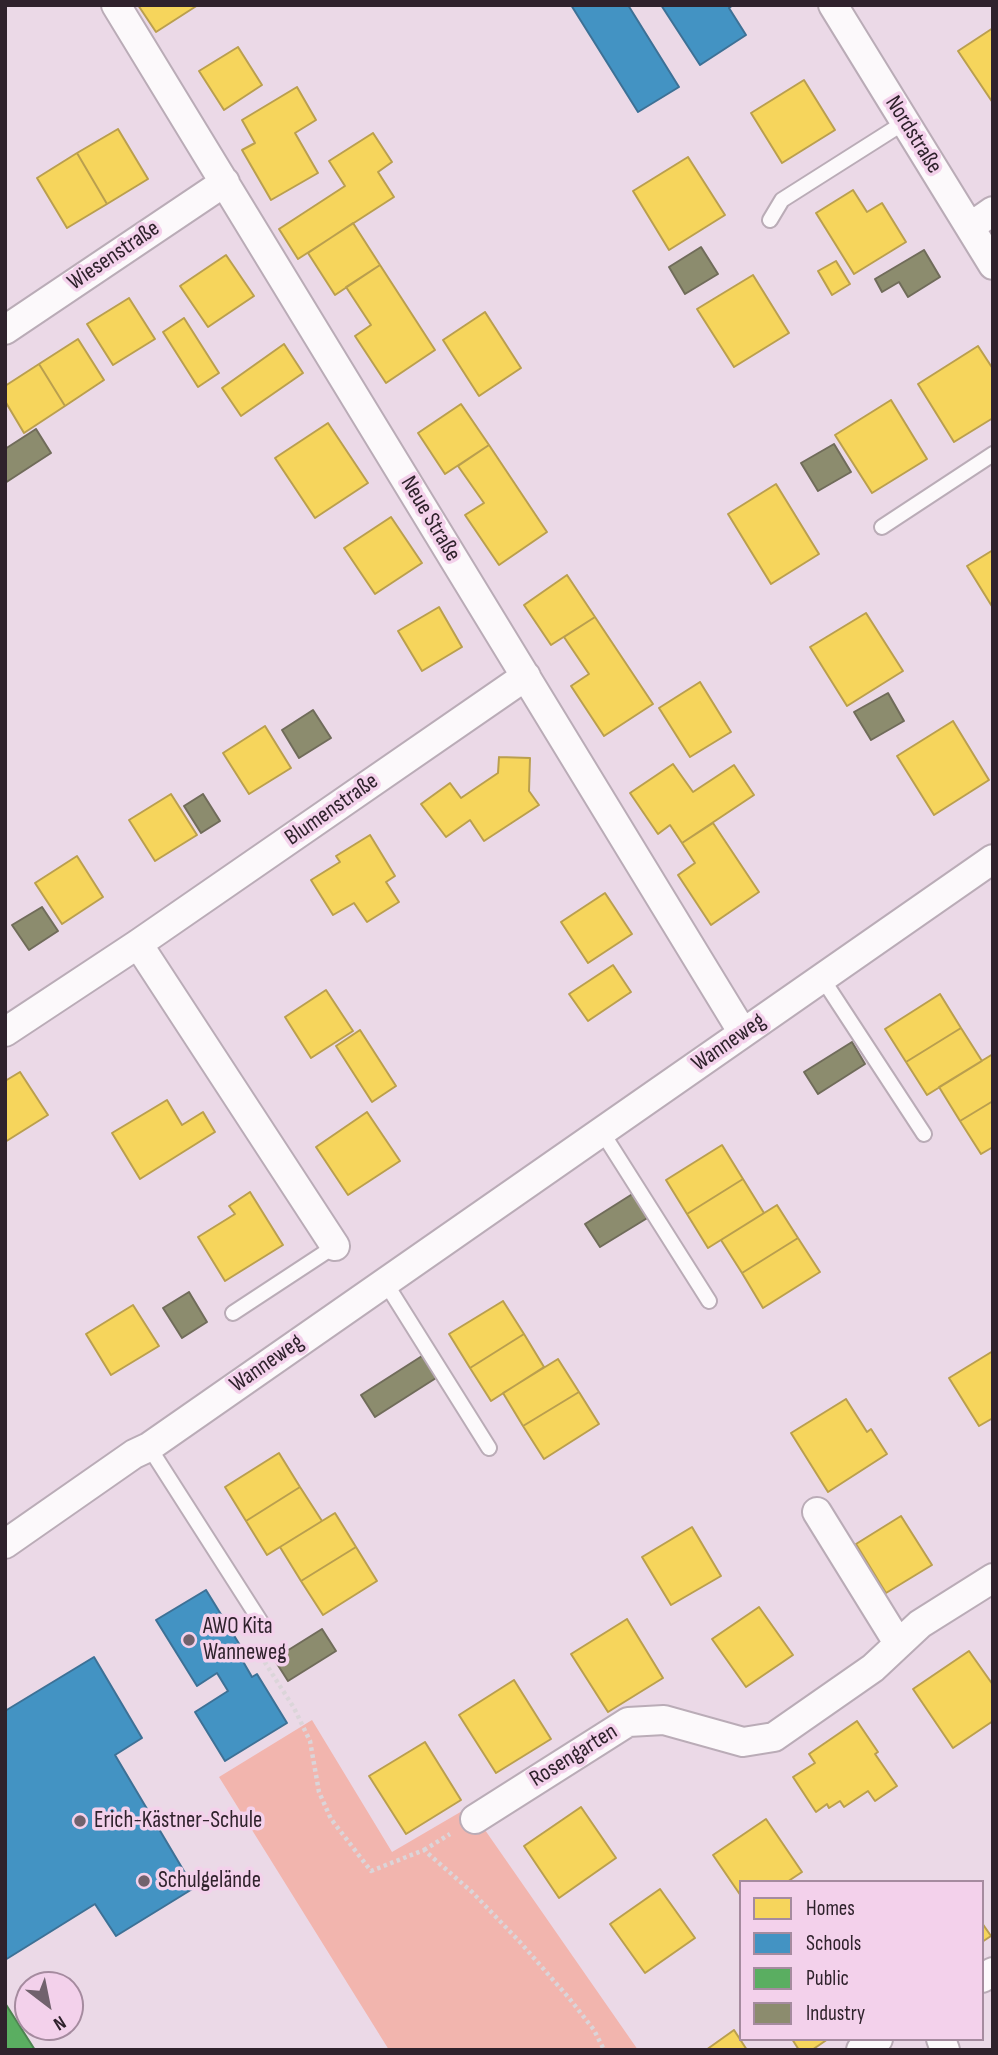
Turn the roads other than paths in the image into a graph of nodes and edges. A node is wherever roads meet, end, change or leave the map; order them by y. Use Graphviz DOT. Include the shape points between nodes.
graph roads {
  1 [pos="116,5"];
  2 [pos="833,5"];
  3 [pos="905,122"];
  4 [pos="225,182"];
  5 [pos="993,211"];
  6 [pos="770,220"];
  7 [pos="970,227"];
  8 [pos="993,265"];
  9 [pos="5,330"];
  10 [pos="993,454"];
  11 [pos="882,527"];
  12 [pos="526,676"];
  13 [pos="993,859"];
  14 [pos="138,944"];
  15 [pos="822,978"];
  16 [pos="5,1032"];
  17 [pos="743,1033"];
  18 [pos="602,1132"];
  19 [pos="924,1134"];
  20 [pos="335,1246"];
  21 [pos="385,1282"];
  22 [pos="709,1301"];
  23 [pos="233,1312"];
  24 [pos="149,1447"];
  25 [pos="489,1448"];
  26 [pos="817,1513"];
  27 [pos="5,1544"];
  28 [pos="993,1578"];
  29 [pos="264,1627"];
  30 [pos="898,1643"];
  31 [pos="475,1819"];
  1 -- 4 [label="street, Neue Straße"];
  2 -- 3 [label="street, Nordstraße"];
  3 -- 6 [label="lane" via="782,200"];
  3 -- 7 [label="street, Nordstraße"];
  4 -- 9 [label="street, Wiesenstraße"];
  4 -- 12 [label="street, Neue Straße"];
  5 -- 7 [label="street"];
  7 -- 8 [label="street, Nordstraße"];
  10 -- 11 [label="lane"];
  12 -- 14 [label="street, Blumenstraße"];
  12 -- 17 [label="street, Neue Straße"];
  13 -- 15 [label="street, Wanneweg"];
  14 -- 16 [label="street, Blumenstraße"];
  14 -- 20 [label="street"];
  15 -- 17 [label="street, Wanneweg"];
  15 -- 19 [label="lane"];
  17 -- 18 [label="street, Wanneweg"];
  18 -- 21 [label="street, Wanneweg"];
  18 -- 22 [label="lane"];
  20 -- 23 [label="lane"];
  21 -- 24 [label="street, Wanneweg"];
  21 -- 25 [label="lane"];
  24 -- 27 [label="street, Wanneweg"];
  24 -- 29 [label="lane"];
  26 -- 30 [label="street"];
  28 -- 30 [label="street, Rosengarten"];
  30 -- 31 [label="street, Rosengarten" via="873,1668 774,1737 743,1742 664,1720 628,1722"];
}
